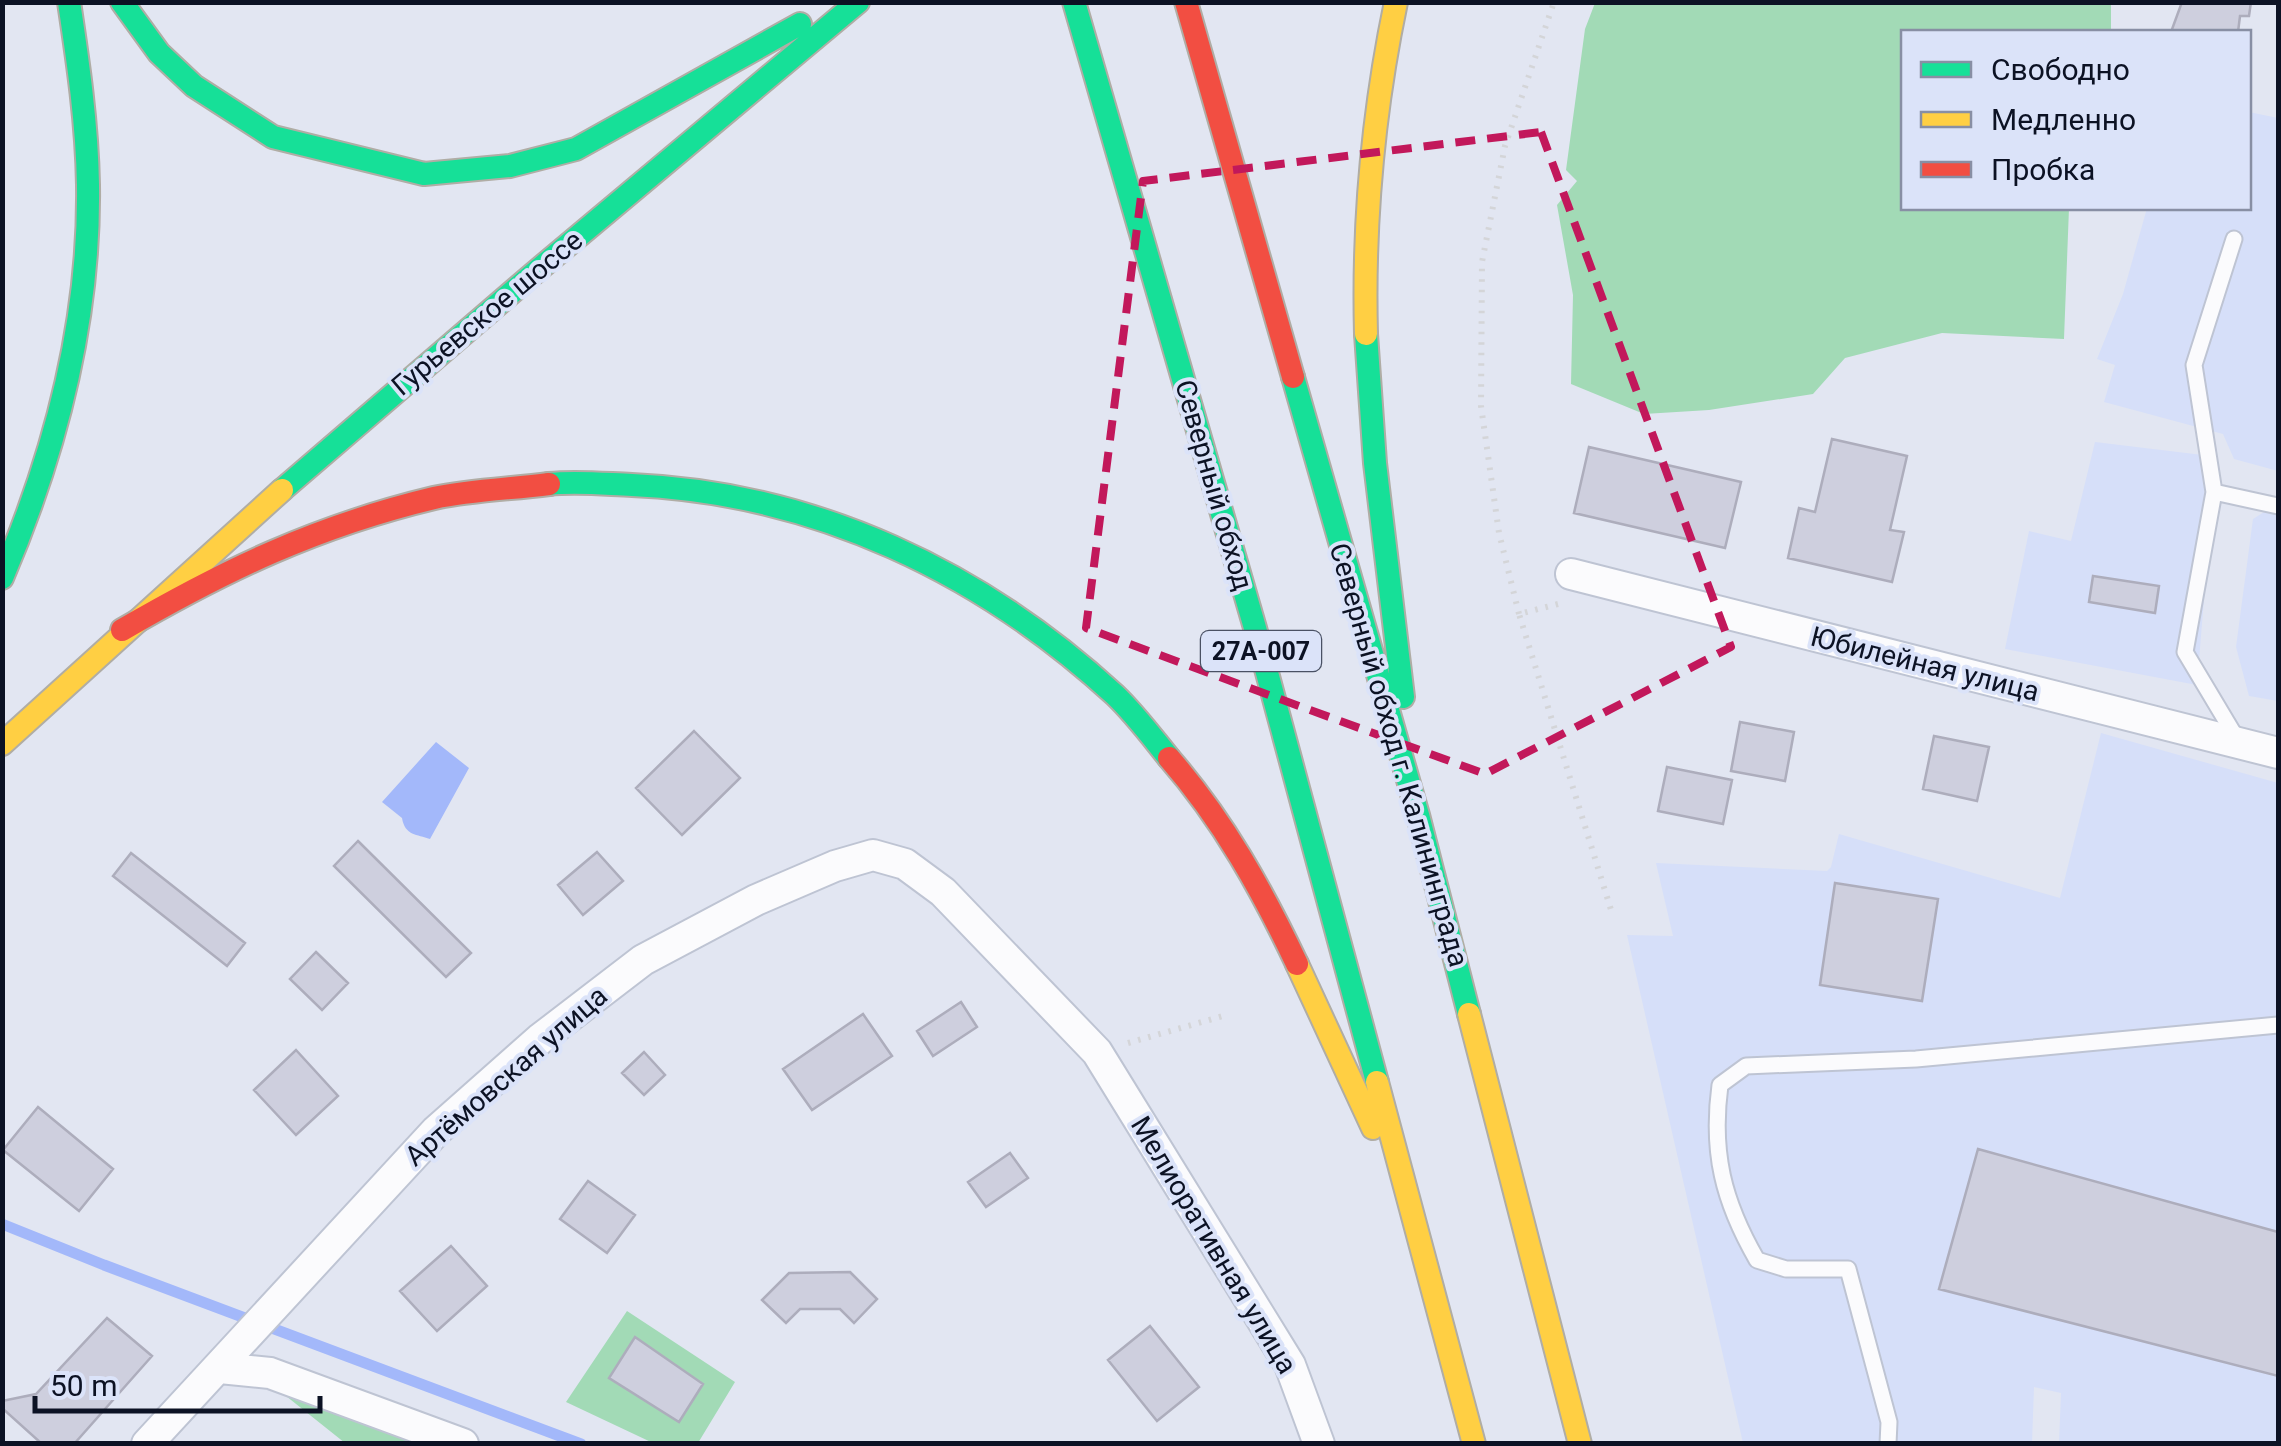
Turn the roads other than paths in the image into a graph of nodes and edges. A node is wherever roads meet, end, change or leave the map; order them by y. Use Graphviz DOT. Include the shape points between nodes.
graph roads {
  1 [pos="69,2"];
  2 [pos="122,2"];
  3 [pos="838,2"];
  4 [pos="858,2"];
  5 [pos="1074,2"];
  6 [pos="1186,2"];
  7 [pos="1396,2"];
  8 [pos="2234,239"];
  9 [pos="2214,492"];
  10 [pos="2278,506"];
  11 [pos="2,578"];
  12 [pos="1571,588"];
  13 [pos="122,630"];
  14 [pos="2239,743"];
  15 [pos="2,744"];
  16 [pos="2278,753"];
  17 [pos="1418,815"];
  18 [pos="2278,1025"];
  19 [pos="1097,1052"];
  20 [pos="1409,1202"];
  21 [pos="228,1360"];
  22 [pos="147,1444"];
  23 [pos="463,1444"];
  24 [pos="1318,1444"];
  25 [pos="1474,1444"];
  26 [pos="1580,1444"];
  27 [pos="1888,1444"];
  1 -- 11 [label="main road" via="88,186 81,296 67,393 46,471"];
  2 -- 3 [label="main road" via="159,53 194,86 273,137 424,174 510,166 576,149"];
  4 -- 13 [label="main road, Гурьевское шоссе" via="391,392"];
  5 -- 20 [label="main road, Северный обход / 27А-007" via="1255,628"];
  6 -- 17 [label="main road, Северный обход г. Калининграда"];
  7 -- 17 [label="main road" via="1370,160 1366,288 1376,475"];
  8 -- 9 [label="lane" via="2194,365"];
  9 -- 10 [label="lane"];
  9 -- 14 [label="lane" via="2185,652"];
  12 -- 14 [label="street, Юбилейная улица"];
  13 -- 15 [label="main road"];
  13 -- 20 [label="main road" via="211,578 313,533 512,486 578,480 719,490 868,533 946,569 1043,633 1107,688 1169,755 1253,878"];
  14 -- 16 [label="street, Юбилейная улица"];
  17 -- 26 [label="main road, Северный обход г. Калининграда"];
  18 -- 27 [label="lane" via="1916,1060 1746,1066 1720,1086 1719,1167 1736,1224 1757,1260 1786,1268 1848,1268 1889,1422"];
  19 -- 21 [label="street, Артёмовская улица" via="943,892 905,864 873,856 835,866 642,960 554,1028 436,1130"];
  19 -- 24 [label="street, Мелиоративная улица" via="1290,1364"];
  20 -- 25 [label="main road, 27А-007"];
  21 -- 22 [label="street, Артёмовская улица"];
  21 -- 23 [label="street"];
}
